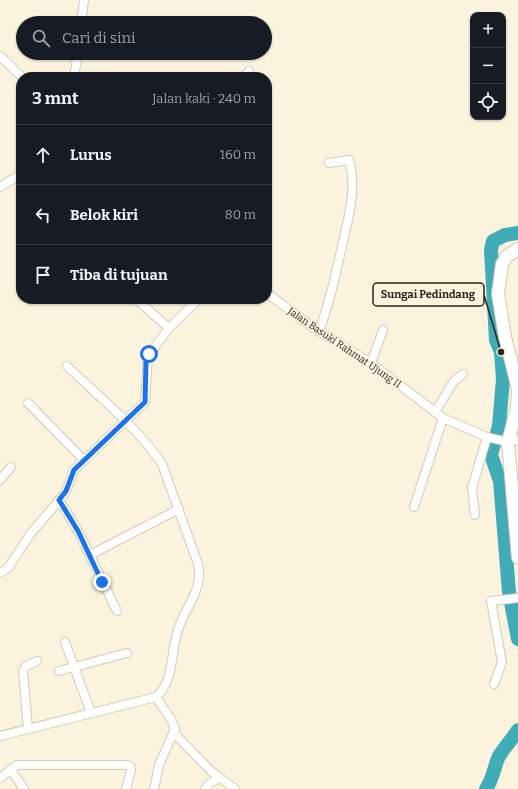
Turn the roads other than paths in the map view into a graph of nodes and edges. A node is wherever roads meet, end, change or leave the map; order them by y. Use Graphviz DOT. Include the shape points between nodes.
graph roads {
  1 [pos="84,0"];
  2 [pos="82,16"];
  3 [pos="0,56"];
  4 [pos="77,60"];
  5 [pos="17,72"];
  6 [pos="75,72"];
  7 [pos="329,163"];
  8 [pos="16,177"];
  9 [pos="0,187"];
  10 [pos="518,249"];
  11 [pos="272,297"];
  12 [pos="142,304"];
  13 [pos="194,304"];
  14 [pos="168,328"];
  15 [pos="383,330"];
  16 [pos="319,332"];
  17 [pos="371,363"];
  18 [pos="67,366"];
  19 [pos="462,374"];
  20 [pos="28,403"];
  21 [pos="435,412"];
  22 [pos="443,418"];
  23 [pos="124,421"];
  24 [pos="488,438"];
  25 [pos="508,440"];
  26 [pos="84,460"];
  27 [pos="11,467"];
  28 [pos="0,480"];
  29 [pos="59,500"];
  30 [pos="414,506"];
  31 [pos="179,509"];
  32 [pos="475,515"];
  33 [pos="90,555"];
  34 [pos="518,558"];
  35 [pos="0,573"];
  36 [pos="517,598"];
  37 [pos="117,611"];
  38 [pos="65,642"];
  39 [pos="127,653"];
  40 [pos="37,661"];
  41 [pos="74,668"];
  42 [pos="59,671"];
  43 [pos="494,684"];
  44 [pos="156,697"];
  45 [pos="91,713"];
  46 [pos="28,729"];
  47 [pos="174,733"];
  48 [pos="0,736"];
  49 [pos="11,770"];
  50 [pos="0,778"];
  51 [pos="219,778"];
  52 [pos="24,789"];
  53 [pos="126,789"];
  54 [pos="154,789"];
  55 [pos="205,789"];
  56 [pos="235,789"];
  1 -- 2 [label="street"];
  3 -- 5 [label="street"];
  4 -- 6 [label="street"];
  7 -- 16 [label="street" via="349,160 353,176 353,198 336,279"];
  8 -- 9 [label="street"];
  10 -- 25 [label="street" via="507,256 502,264 498,294 505,337 518,389 517,407"];
  11 -- 16 [label="street, Jalan Basuki Rahmat Ujung II"];
  12 -- 14 [label="street"];
  13 -- 14 [label="street"];
  14 -- 23 [label="street" via="147,358 145,402"];
  15 -- 17 [label="street"];
  16 -- 17 [label="street, Jalan Basuki Rahmat Ujung II"];
  17 -- 21 [label="street, Jalan Basuki Rahmat Ujung II"];
  18 -- 23 [label="street"];
  19 -- 21 [label="street" via="454,381"];
  20 -- 26 [label="street"];
  21 -- 22 [label="street, Jalan Basuki Rahmat Ujung II"];
  22 -- 24 [label="street, Jalan Basuki Rahmat Ujung II"];
  22 -- 30 [label="street"];
  23 -- 26 [label="street"];
  23 -- 31 [label="street" via="155,453 162,464"];
  24 -- 25 [label="street, Jalan Basuki Rahmat Ujung II"];
  24 -- 32 [label="street" via="472,488"];
  25 -- 34 [label="street"];
  26 -- 29 [label="street" via="72,473 66,491"];
  27 -- 28 [label="street"];
  29 -- 33 [label="street"];
  29 -- 35 [label="street" via="31,533 8,568"];
  31 -- 33 [label="street"];
  31 -- 44 [label="street" via="198,564 200,579 177,631 170,674 162,692"];
  33 -- 37 [label="street"];
  36 -- 43 [label="street" via="491,601 502,662"];
  38 -- 41 [label="street"];
  39 -- 41 [label="street"];
  40 -- 46 [label="street" via="26,666 23,671"];
  41 -- 42 [label="street"];
  41 -- 45 [label="street"];
  44 -- 45 [label="street"];
  44 -- 47 [label="street" via="175,725"];
  45 -- 46 [label="street"];
  46 -- 48 [label="street"];
  47 -- 51 [label="street"];
  47 -- 54 [label="street" via="159,765"];
  49 -- 50 [label="street"];
  49 -- 52 [label="street"];
  49 -- 53 [label="street" via="17,765 127,765 131,770"];
  51 -- 55 [label="street"];
  51 -- 56 [label="street"];
}
